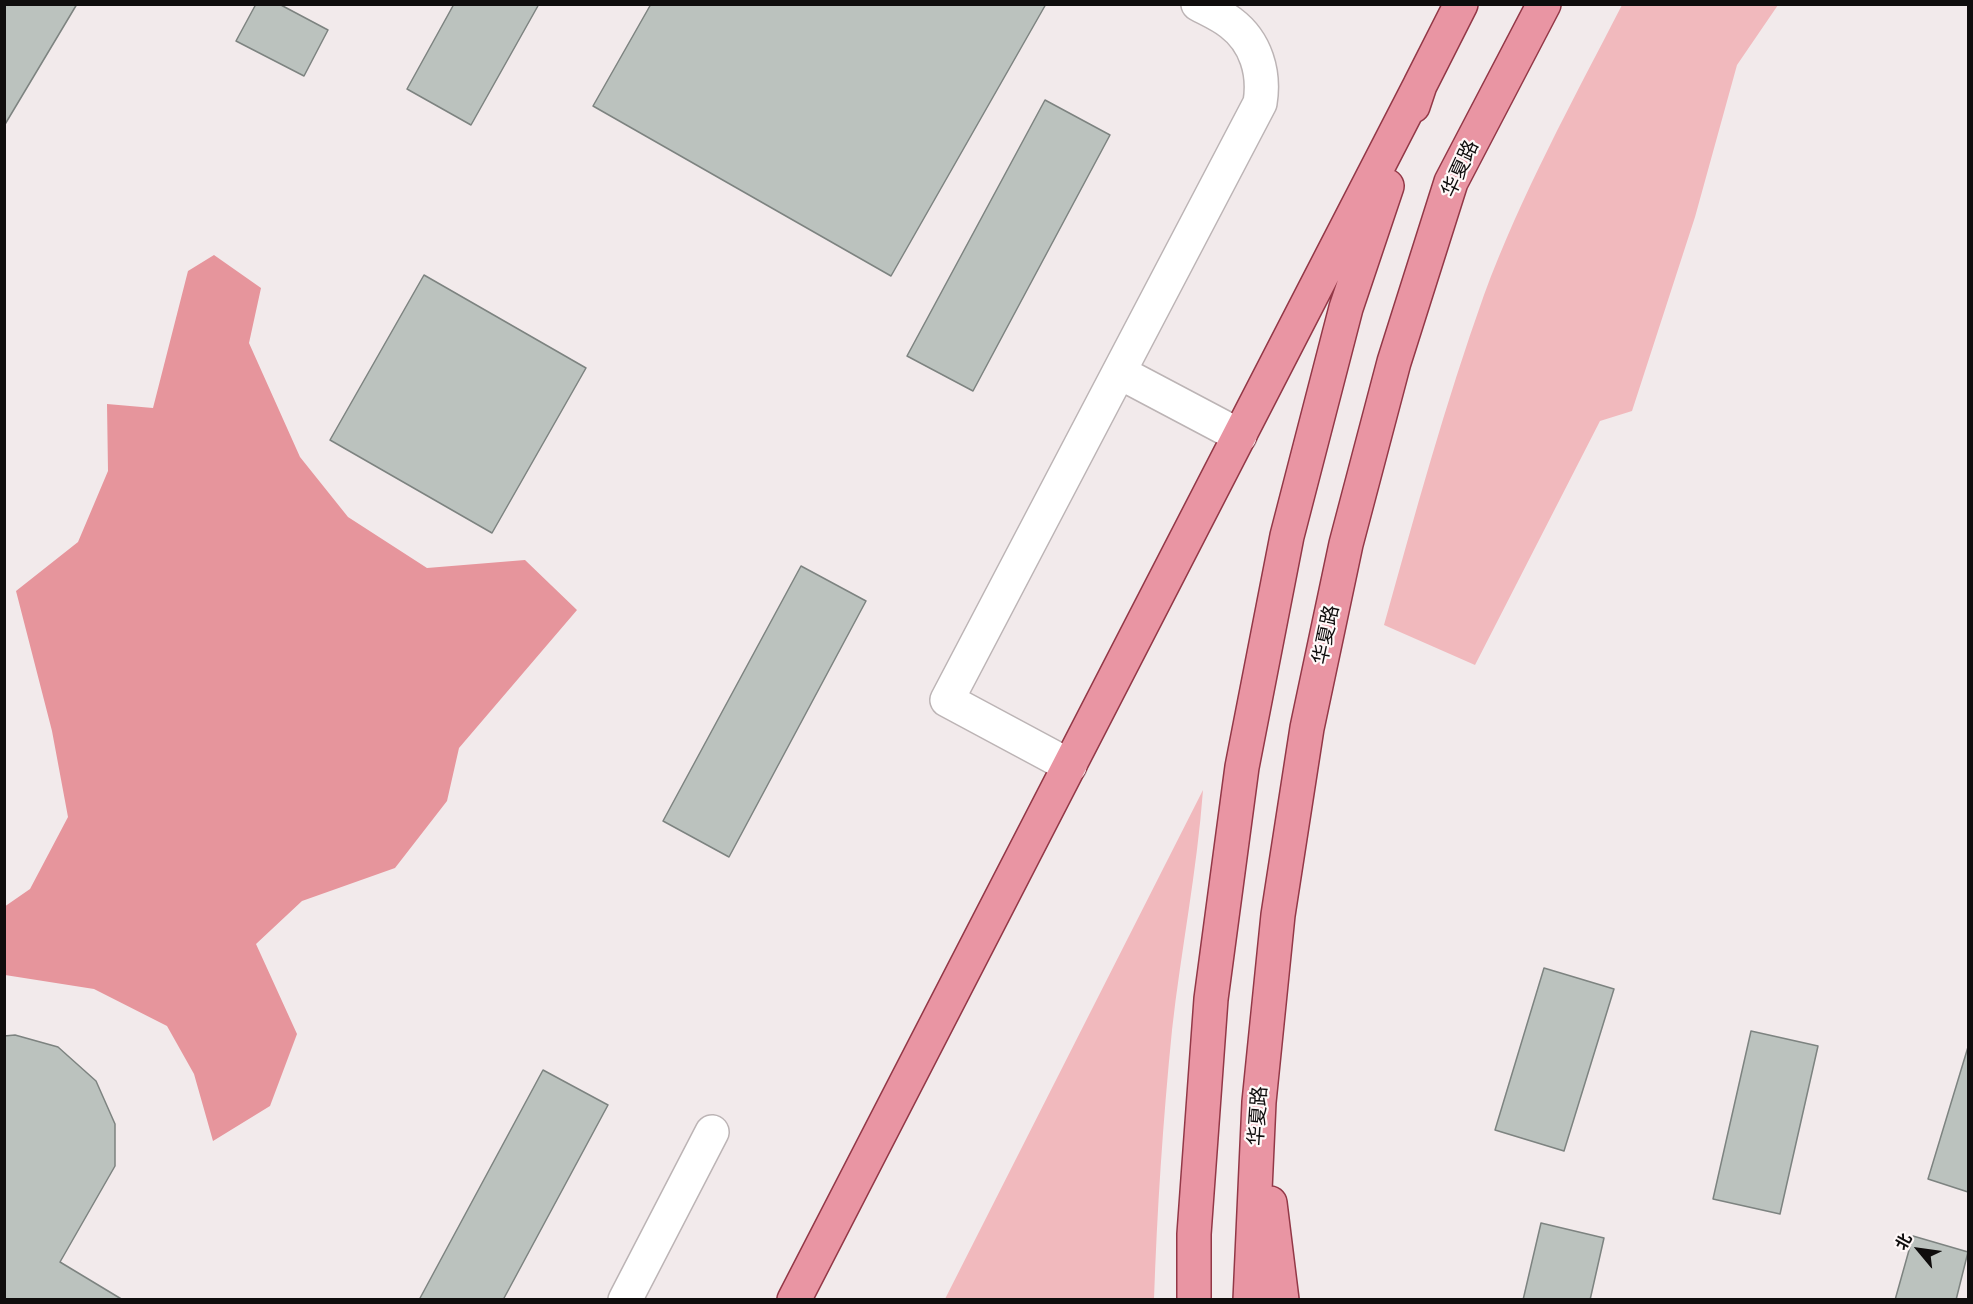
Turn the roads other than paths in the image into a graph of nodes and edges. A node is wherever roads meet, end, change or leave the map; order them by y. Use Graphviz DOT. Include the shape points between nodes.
graph roads {
  1 [pos="1198,4"];
  2 [pos="1461,4"];
  3 [pos="1544,4"];
  4 [pos="1420,85"];
  5 [pos="1119,372"];
  6 [pos="1240,436"];
  7 [pos="1070,766"];
  8 [pos="1259,1102"];
  9 [pos="712,1132"];
  10 [pos="625,1299"];
  11 [pos="794,1299"];
  12 [pos="1194,1299"];
  13 [pos="1250,1299"];
  14 [pos="1282,1299"];
  1 -- 5 [label="lane" via="1242,32 1256,55 1263,86 1260,103"];
  2 -- 4 [label="main road"];
  3 -- 8 [label="main road, 华夏路" via="1452,182 1394,362 1346,544 1307,728 1280,903"];
  4 -- 6 [label="main road"];
  4 -- 12 [label="main road" via="1343,320 1287,536 1242,766 1211,999 1194,1234"];
  5 -- 6 [label="lane"];
  5 -- 7 [label="lane" via="947,700"];
  6 -- 7 [label="main road"];
  7 -- 11 [label="main road"];
  8 -- 13 [label="main road, 华夏路"];
  8 -- 14 [label="main road"];
  9 -- 10 [label="lane"];
}
